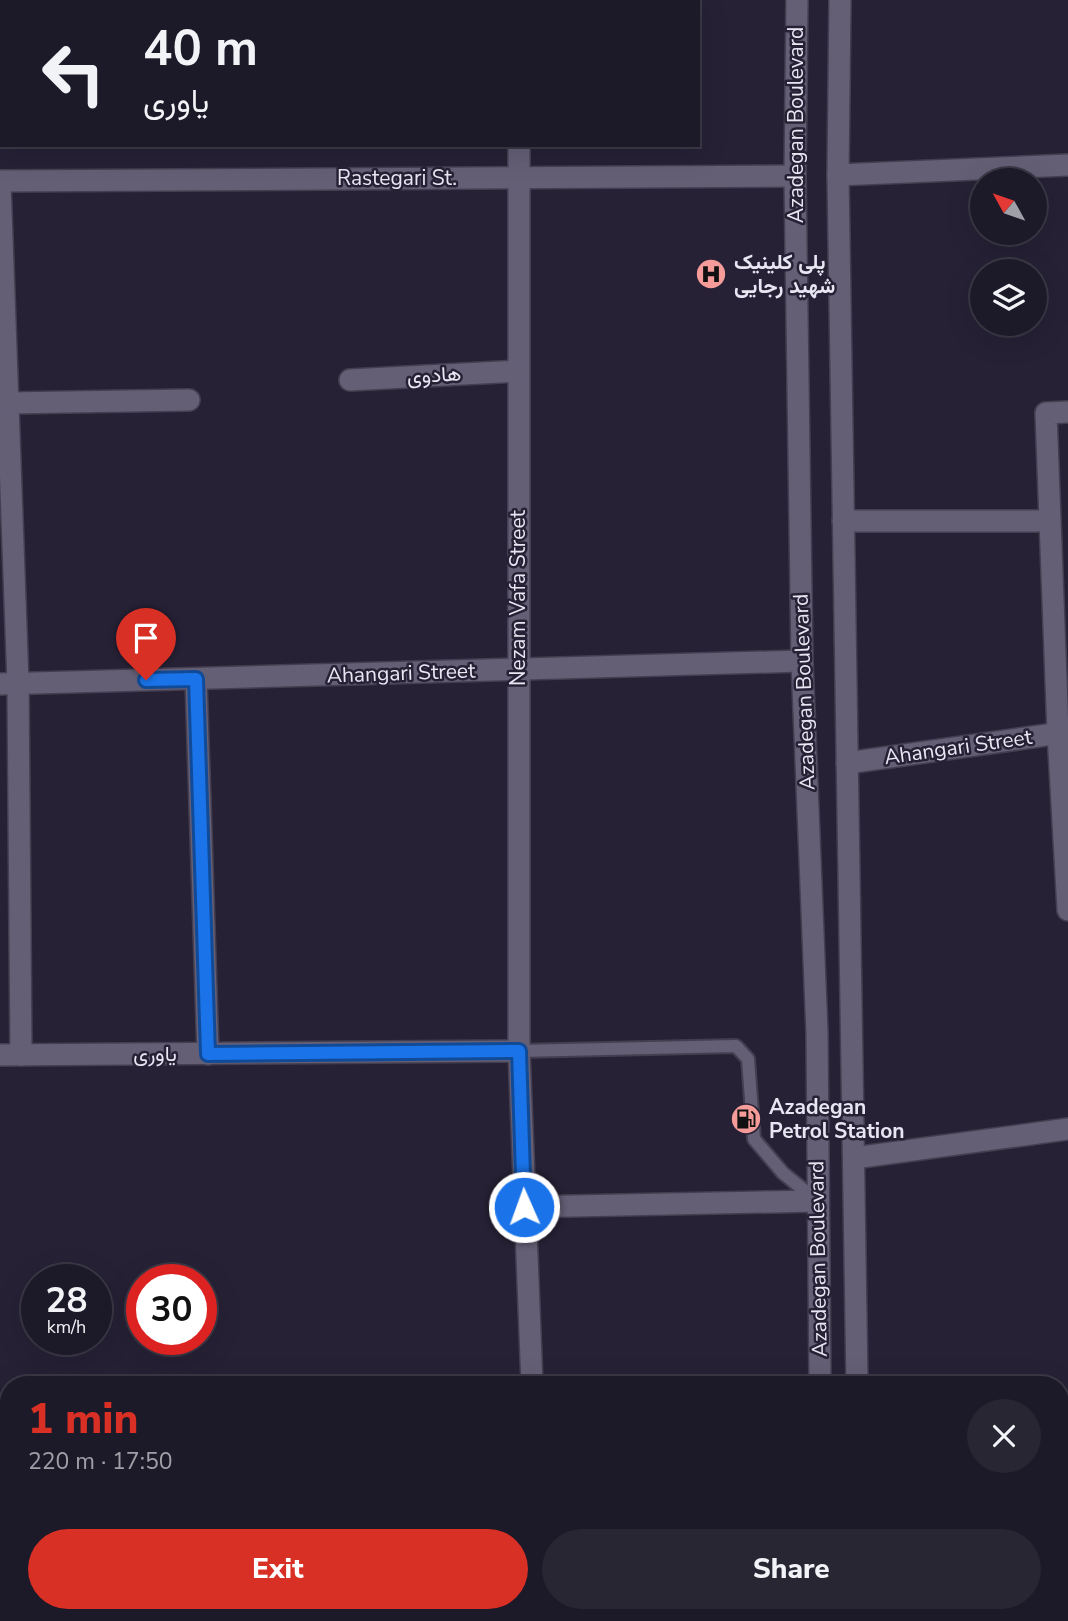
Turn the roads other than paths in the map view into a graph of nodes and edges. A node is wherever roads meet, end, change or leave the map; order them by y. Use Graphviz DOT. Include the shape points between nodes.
graph roads {
  1 [pos="797,0"];
  2 [pos="840,0"];
  3 [pos="519,147"];
  4 [pos="1068,165"];
  5 [pos="838,175"];
  6 [pos="795,176"];
  7 [pos="518,178"];
  8 [pos="0,182"];
  9 [pos="3,325"];
  10 [pos="518,371"];
  11 [pos="350,380"];
  12 [pos="189,400"];
  13 [pos="9,403"];
  14 [pos="1068,412"];
  15 [pos="843,521"];
  16 [pos="1049,521"];
  17 [pos="802,661"];
  18 [pos="518,670"];
  19 [pos="196,679"];
  20 [pos="9,684"];
  21 [pos="1063,732"];
  22 [pos="847,763"];
  23 [pos="1068,909"];
  24 [pos="519,1051"];
  25 [pos="208,1054"];
  26 [pos="10,1055"];
  27 [pos="1068,1129"];
  28 [pos="854,1158"];
  29 [pos="817,1200"];
  30 [pos="524,1207"];
  31 [pos="532,1376"];
  32 [pos="820,1376"];
  33 [pos="857,1376"];
  1 -- 6 [label="street, Azadegan Boulevard"];
  2 -- 5 [label="street, Azadegan Boulevard"];
  3 -- 7 [label="street, Nezam Vafa Street"];
  4 -- 5 [label="street"];
  5 -- 15 [label="street, Azadegan Boulevard"];
  6 -- 7 [label="street, Rastegari St."];
  6 -- 17 [label="street, Azadegan Boulevard"];
  7 -- 8 [label="street, Rastegari St."];
  7 -- 10 [label="street, Nezam Vafa Street"];
  8 -- 9 [label="street"];
  9 -- 13 [label="street"];
  10 -- 11 [label="street, هادوی"];
  10 -- 18 [label="street, Nezam Vafa Street"];
  12 -- 13 [label="street"];
  13 -- 20 [label="street"];
  14 -- 16 [label="street" via="1046,413"];
  15 -- 16 [label="street"];
  15 -- 22 [label="street, Azadegan Boulevard"];
  16 -- 21 [label="street"];
  17 -- 18 [label="street, Ahangari Street"];
  17 -- 29 [label="street, Azadegan Boulevard" via="817,1033"];
  18 -- 19 [label="street, Ahangari Street"];
  18 -- 24 [label="street, Nezam Vafa Street"];
  19 -- 20 [label="street, Ahangari Street"];
  19 -- 25 [label="street"];
  20 -- 26 [label="street"];
  21 -- 22 [label="street, Ahangari Street"];
  21 -- 23 [label="street"];
  22 -- 28 [label="street, Azadegan Boulevard"];
  24 -- 25 [label="street, یاوری"];
  24 -- 29 [label="lane" via="736,1046 748,1059 754,1139 783,1173"];
  24 -- 30 [label="street, Nezam Vafa Street"];
  25 -- 26 [label="street, یاوری"];
  27 -- 28 [label="street"];
  28 -- 33 [label="street, Azadegan Boulevard"];
  29 -- 30 [label="street"];
  29 -- 32 [label="street, Azadegan Boulevard"];
  30 -- 31 [label="street, Nezam Vafa Street"];
}
